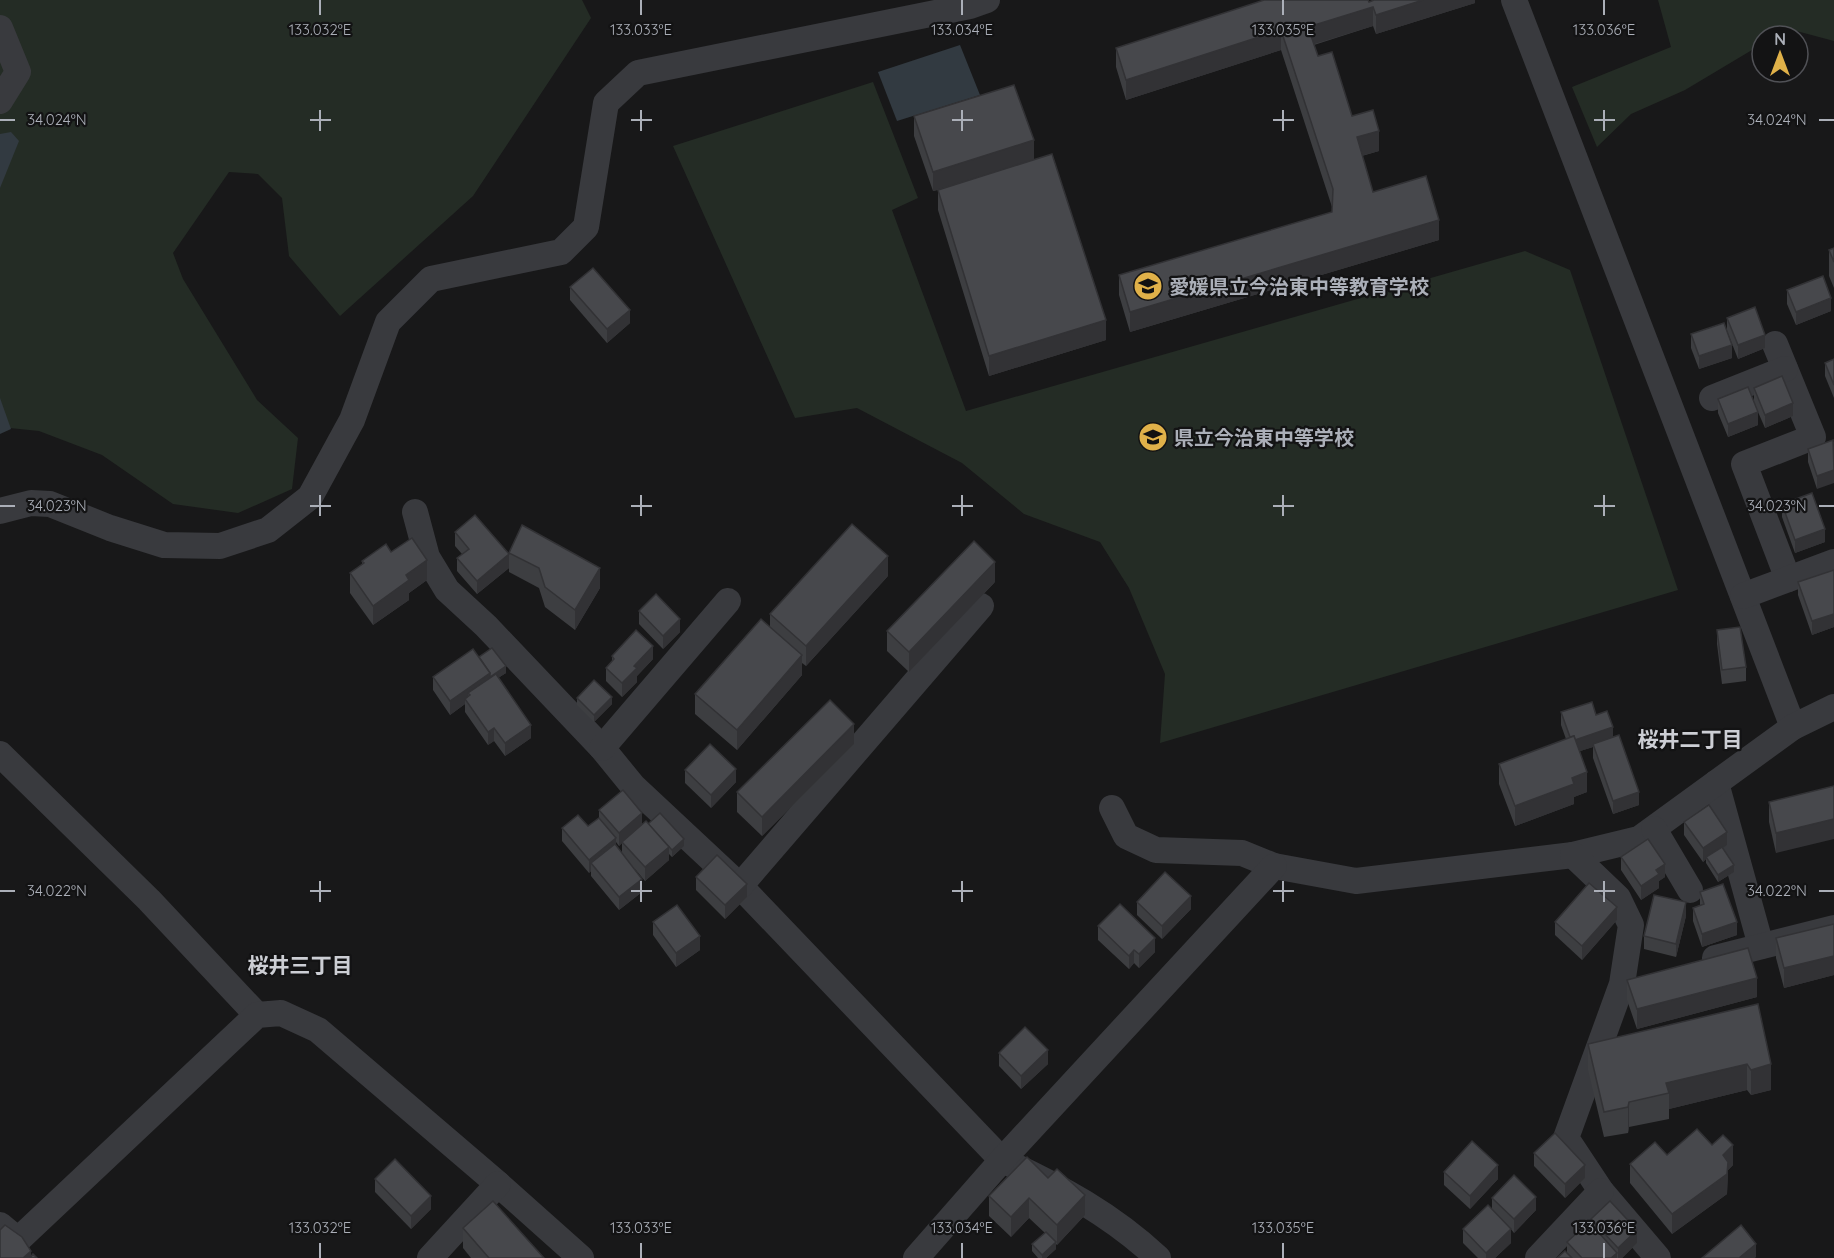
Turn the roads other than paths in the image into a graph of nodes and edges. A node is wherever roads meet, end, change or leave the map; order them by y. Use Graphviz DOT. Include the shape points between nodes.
graph roads {
  1 [pos="987,0"];
  2 [pos="1514,0"];
  3 [pos="3,41"];
  4 [pos="0,101"];
  5 [pos="1775,344"];
  6 [pos="1785,369"];
  7 [pos="1713,398"];
  8 [pos="0,511"];
  9 [pos="415,512"];
  10 [pos="1834,562"];
  11 [pos="1788,579"];
  12 [pos="1743,596"];
  13 [pos="728,601"];
  14 [pos="981,606"];
  15 [pos="1834,707"];
  16 [pos="1793,727"];
  17 [pos="602,748"];
  18 [pos="0,754"];
  19 [pos="1716,783"];
  20 [pos="1112,808"];
  21 [pos="1654,829"];
  22 [pos="1573,855"];
  23 [pos="1274,866"];
  24 [pos="740,886"];
  25 [pos="1690,890"];
  26 [pos="1834,928"];
  27 [pos="1761,946"];
  28 [pos="1691,965"];
  29 [pos="257,1015"];
  30 [pos="1002,1160"];
  31 [pos="498,1184"];
  32 [pos="1601,1191"];
  33 [pos="0,1225"];
  34 [pos="430,1258"];
  35 [pos="581,1258"];
  36 [pos="916,1258"];
  37 [pos="1158,1258"];
  38 [pos="1538,1258"];
  39 [pos="1658,1258"];
  1 -- 8 [label="street" via="638,74 606,103 586,227 561,252 431,279 388,322 352,420 310,498 268,530 220,546 164,545 50,504 31,503"];
  2 -- 12 [label="street"];
  3 -- 4 [label="street" via="18,72"];
  5 -- 6 [label="street"];
  6 -- 7 [label="street"];
  6 -- 11 [label="street" via="1813,436 1744,464"];
  9 -- 17 [label="street" via="427,557 447,590"];
  10 -- 11 [label="street"];
  11 -- 12 [label="street"];
  12 -- 16 [label="street"];
  13 -- 17 [label="street"];
  14 -- 24 [label="street"];
  15 -- 16 [label="street"];
  16 -- 19 [label="street"];
  17 -- 24 [label="street" via="633,786"];
  18 -- 29 [label="street" via="149,900"];
  19 -- 21 [label="street"];
  19 -- 27 [label="street"];
  20 -- 23 [label="street" via="1126,836 1156,850 1242,852"];
  21 -- 22 [label="street" via="1639,839"];
  21 -- 25 [label="street"];
  22 -- 23 [label="street" via="1356,881"];
  22 -- 32 [label="street" via="1618,898 1631,925 1634,980 1566,1138"];
  23 -- 30 [label="street"];
  24 -- 30 [label="street"];
  26 -- 27 [label="street"];
  27 -- 28 [label="street"];
  29 -- 31 [label="street" via="281,1013 318,1030"];
  29 -- 33 [label="street" via="18,1240"];
  30 -- 36 [label="street"];
  30 -- 37 [label="street" via="1100,1211"];
  31 -- 34 [label="street"];
  31 -- 35 [label="street"];
  32 -- 38 [label="street"];
  32 -- 39 [label="street"];
}
